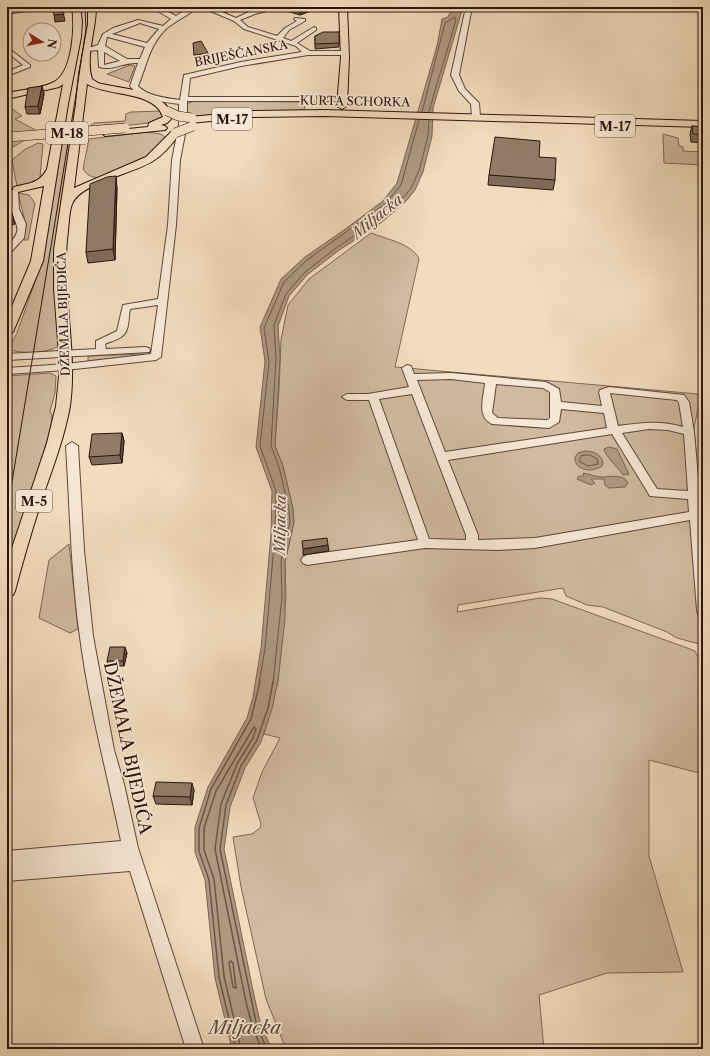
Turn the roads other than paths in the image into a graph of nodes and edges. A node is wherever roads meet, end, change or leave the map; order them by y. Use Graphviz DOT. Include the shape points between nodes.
graph roads {
  1 [pos="48,7"];
  2 [pos="76,7"];
  3 [pos="92,7"];
  4 [pos="154,7"];
  5 [pos="195,7"];
  6 [pos="204,7"];
  7 [pos="343,7"];
  8 [pos="469,7"];
  9 [pos="40,8"];
  10 [pos="269,9"];
  11 [pos="7,12"];
  12 [pos="175,18"];
  13 [pos="297,19"];
  14 [pos="236,20"];
  15 [pos="163,28"];
  16 [pos="314,28"];
  17 [pos="105,35"];
  18 [pos="278,39"];
  19 [pos="292,43"];
  20 [pos="149,46"];
  21 [pos="101,47"];
  22 [pos="7,49"];
  23 [pos="88,49"];
  24 [pos="308,53"];
  25 [pos="345,53"];
  26 [pos="126,61"];
  27 [pos="142,61"];
  28 [pos="85,66"];
  29 [pos="71,68"];
  30 [pos="7,74"];
  31 [pos="111,88"];
  32 [pos="33,92"];
  33 [pos="7,96"];
  34 [pos="342,102"];
  35 [pos="183,103"];
  36 [pos="63,104"];
  37 [pos="81,104"];
  38 [pos="168,113"];
  39 [pos="325,113"];
  40 [pos="359,114"];
  41 [pos="413,117"];
  42 [pos="476,117"];
  43 [pos="443,118"];
  44 [pos="195,121"];
  45 [pos="703,124"];
  46 [pos="152,125"];
  47 [pos="177,127"];
  48 [pos="703,128"];
  49 [pos="126,130"];
  50 [pos="140,130"];
  51 [pos="7,137"];
  52 [pos="7,140"];
  53 [pos="168,141"];
  54 [pos="55,160"];
  55 [pos="72,163"];
  56 [pos="101,180"];
  57 [pos="13,190"];
  58 [pos="66,206"];
  59 [pos="11,207"];
  60 [pos="46,210"];
  61 [pos="7,251"];
  62 [pos="162,301"];
  63 [pos="7,332"];
  64 [pos="101,352"];
  65 [pos="156,353"];
  66 [pos="7,357"];
  67 [pos="66,360"];
  68 [pos="7,371"];
  69 [pos="491,380"];
  70 [pos="415,390"];
  71 [pos="348,397"];
  72 [pos="373,397"];
  73 [pos="556,405"];
  74 [pos="608,410"];
  75 [pos="614,430"];
  76 [pos="688,432"];
  77 [pos="72,446"];
  78 [pos="441,457"];
  79 [pos="693,495"];
  80 [pos="695,515"];
  81 [pos="425,543"];
  82 [pos="472,543"];
  83 [pos="307,560"];
  84 [pos="7,591"];
  85 [pos="703,610"];
  86 [pos="132,856"];
  87 [pos="7,858"];
  88 [pos="7,873"];
  89 [pos="195,1049"];
  1 -- 9 [label="street"];
  2 -- 29 [label="main road, DŽEMALA BIJEDIĆA" via="78,27"];
  3 -- 23 [label="main road, DŽEMALA BIJEDIĆA"];
  4 -- 12 [label="street"];
  5 -- 12 [label="street"];
  6 -- 14 [label="street"];
  7 -- 25 [label="main road"];
  8 -- 42 [label="street" via="455,75 467,96 475,103"];
  9 -- 11 [label="street"];
  10 -- 14 [label="street" via="253,12"];
  12 -- 15 [label="street"];
  13 -- 18 [label="street" via="303,20 287,28"];
  14 -- 18 [label="street" via="246,28"];
  15 -- 17 [label="street" via="140,21"];
  15 -- 20 [label="street"];
  16 -- 19 [label="street"];
  17 -- 20 [label="street" via="111,34"];
  17 -- 21 [label="street"];
  18 -- 19 [label="street"];
  19 -- 24 [label="street"];
  20 -- 27 [label="street"];
  21 -- 23 [label="street"];
  21 -- 26 [label="street"];
  21 -- 26 [label="street" via="101,66 109,67"];
  22 -- 30 [label="street" via="28,66"];
  23 -- 28 [label="main road, DŽEMALA BIJEDIĆA"];
  24 -- 25 [label="street, BRIJEŠČANSKA"];
  24 -- 35 [label="street, BRIJEŠČANSKA" via="191,75 186,80"];
  25 -- 34 [label="main road"];
  26 -- 27 [label="street"];
  27 -- 35 [label="street" via="135,89 166,101"];
  28 -- 31 [label="main road, M-17" via="89,82"];
  28 -- 37 [label="main road, DŽEMALA BIJEDIĆA / M-5"];
  29 -- 32 [label="main road" via="56,85"];
  29 -- 36 [label="main road, DŽEMALA BIJEDIĆA"];
  31 -- 37 [label="main road" via="92,92"];
  31 -- 38 [label="main road, M-17" via="130,91 151,99"];
  32 -- 33 [label="main road"];
  32 -- 36 [label="main road" via="51,92"];
  34 -- 35 [label="street"];
  34 -- 39 [label="main road" via="335,111"];
  34 -- 40 [label="main road" via="344,109"];
  35 -- 62 [label="street" via="183,124 176,160 172,225"];
  36 -- 54 [label="main road, DŽEMALA BIJEDIĆA"];
  37 -- 55 [label="main road, DŽEMALA BIJEDIĆA / M-5"];
  38 -- 44 [label="main road, M-17, bridge"];
  38 -- 46 [label="main road" via="164,121"];
  39 -- 40 [label="main road, KURTA SCHORKA / M-17"];
  39 -- 44 [label="main road, KURTA SCHORKA / M-17" via="250,114"];
  40 -- 41 [label="main road, KURTA SCHORKA / M-17"];
  41 -- 43 [label="main road, KURTA SCHORKA / M-17"];
  41 -- 44 [label="main road, KURTA SCHORKA / M-17" via="283,116"];
  42 -- 43 [label="main road, KURTA SCHORKA / M-17"];
  42 -- 45 [label="main road, KURTA SCHORKA / M-17"];
  43 -- 48 [label="main road, KURTA SCHORKA / M-17"];
  44 -- 47 [label="main road, bridge"];
  46 -- 47 [label="main road, M-18"];
  46 -- 49 [label="main road, M-18"];
  47 -- 50 [label="main road"];
  47 -- 53 [label="main road"];
  49 -- 50 [label="main road"];
  49 -- 51 [label="main road, M-18, bridge"];
  49 -- 52 [label="main road, bridge"];
  50 -- 53 [label="main road" via="163,133"];
  53 -- 56 [label="main road" via="157,154 143,163"];
  54 -- 57 [label="main road" via="48,178 43,182 33,187"];
  54 -- 60 [label="main road, DŽEMALA BIJEDIĆA"];
  55 -- 56 [label="main road" via="80,177"];
  55 -- 58 [label="main road, DŽEMALA BIJEDIĆA / M-5"];
  56 -- 58 [label="main road" via="77,190"];
  57 -- 59 [label="street"];
  57 -- 60 [label="main road" via="32,192 38,196"];
  58 -- 67 [label="main road, DŽEMALA BIJEDIĆA / M-5" via="60,250 60,277"];
  59 -- 61 [label="street" via="22,224 20,238"];
  60 -- 63 [label="main road, DŽEMALA BIJEDIĆA" via="35,269"];
  62 -- 64 [label="street" via="126,307 124,326 116,336 104,339 100,343"];
  62 -- 65 [label="street"];
  64 -- 65 [label="street"];
  64 -- 67 [label="street"];
  65 -- 67 [label="street" via="148,357"];
  66 -- 67 [label="street"];
  67 -- 68 [label="street"];
  67 -- 84 [label="main road, DŽEMALA BIJEDIĆA / M-5" via="63,406 58,428"];
  69 -- 70 [label="street" via="409,373"];
  69 -- 73 [label="street" via="546,385 555,391"];
  69 -- 73 [label="street" via="487,413 496,421 550,424 555,419"];
  70 -- 72 [label="street"];
  70 -- 78 [label="street"];
  71 -- 72 [label="street"];
  72 -- 81 [label="street"];
  73 -- 74 [label="street"];
  74 -- 75 [label="street"];
  74 -- 76 [label="street" via="604,392 609,390 677,396 684,402"];
  75 -- 76 [label="street" via="656,425"];
  75 -- 78 [label="street"];
  75 -- 79 [label="street" via="654,494"];
  76 -- 79 [label="street"];
  77 -- 86 [label="street, DŽEMALA BIJEDIĆA" via="86,636 107,750"];
  78 -- 82 [label="street" via="472,535"];
  79 -- 80 [label="street"];
  80 -- 82 [label="street" via="535,542 498,545"];
  80 -- 85 [label="street"];
  81 -- 82 [label="street"];
  81 -- 83 [label="street" via="371,555"];
  86 -- 87 [label="street"];
  86 -- 88 [label="street"];
  86 -- 89 [label="street, DŽEMALA BIJEDIĆA"];
}
